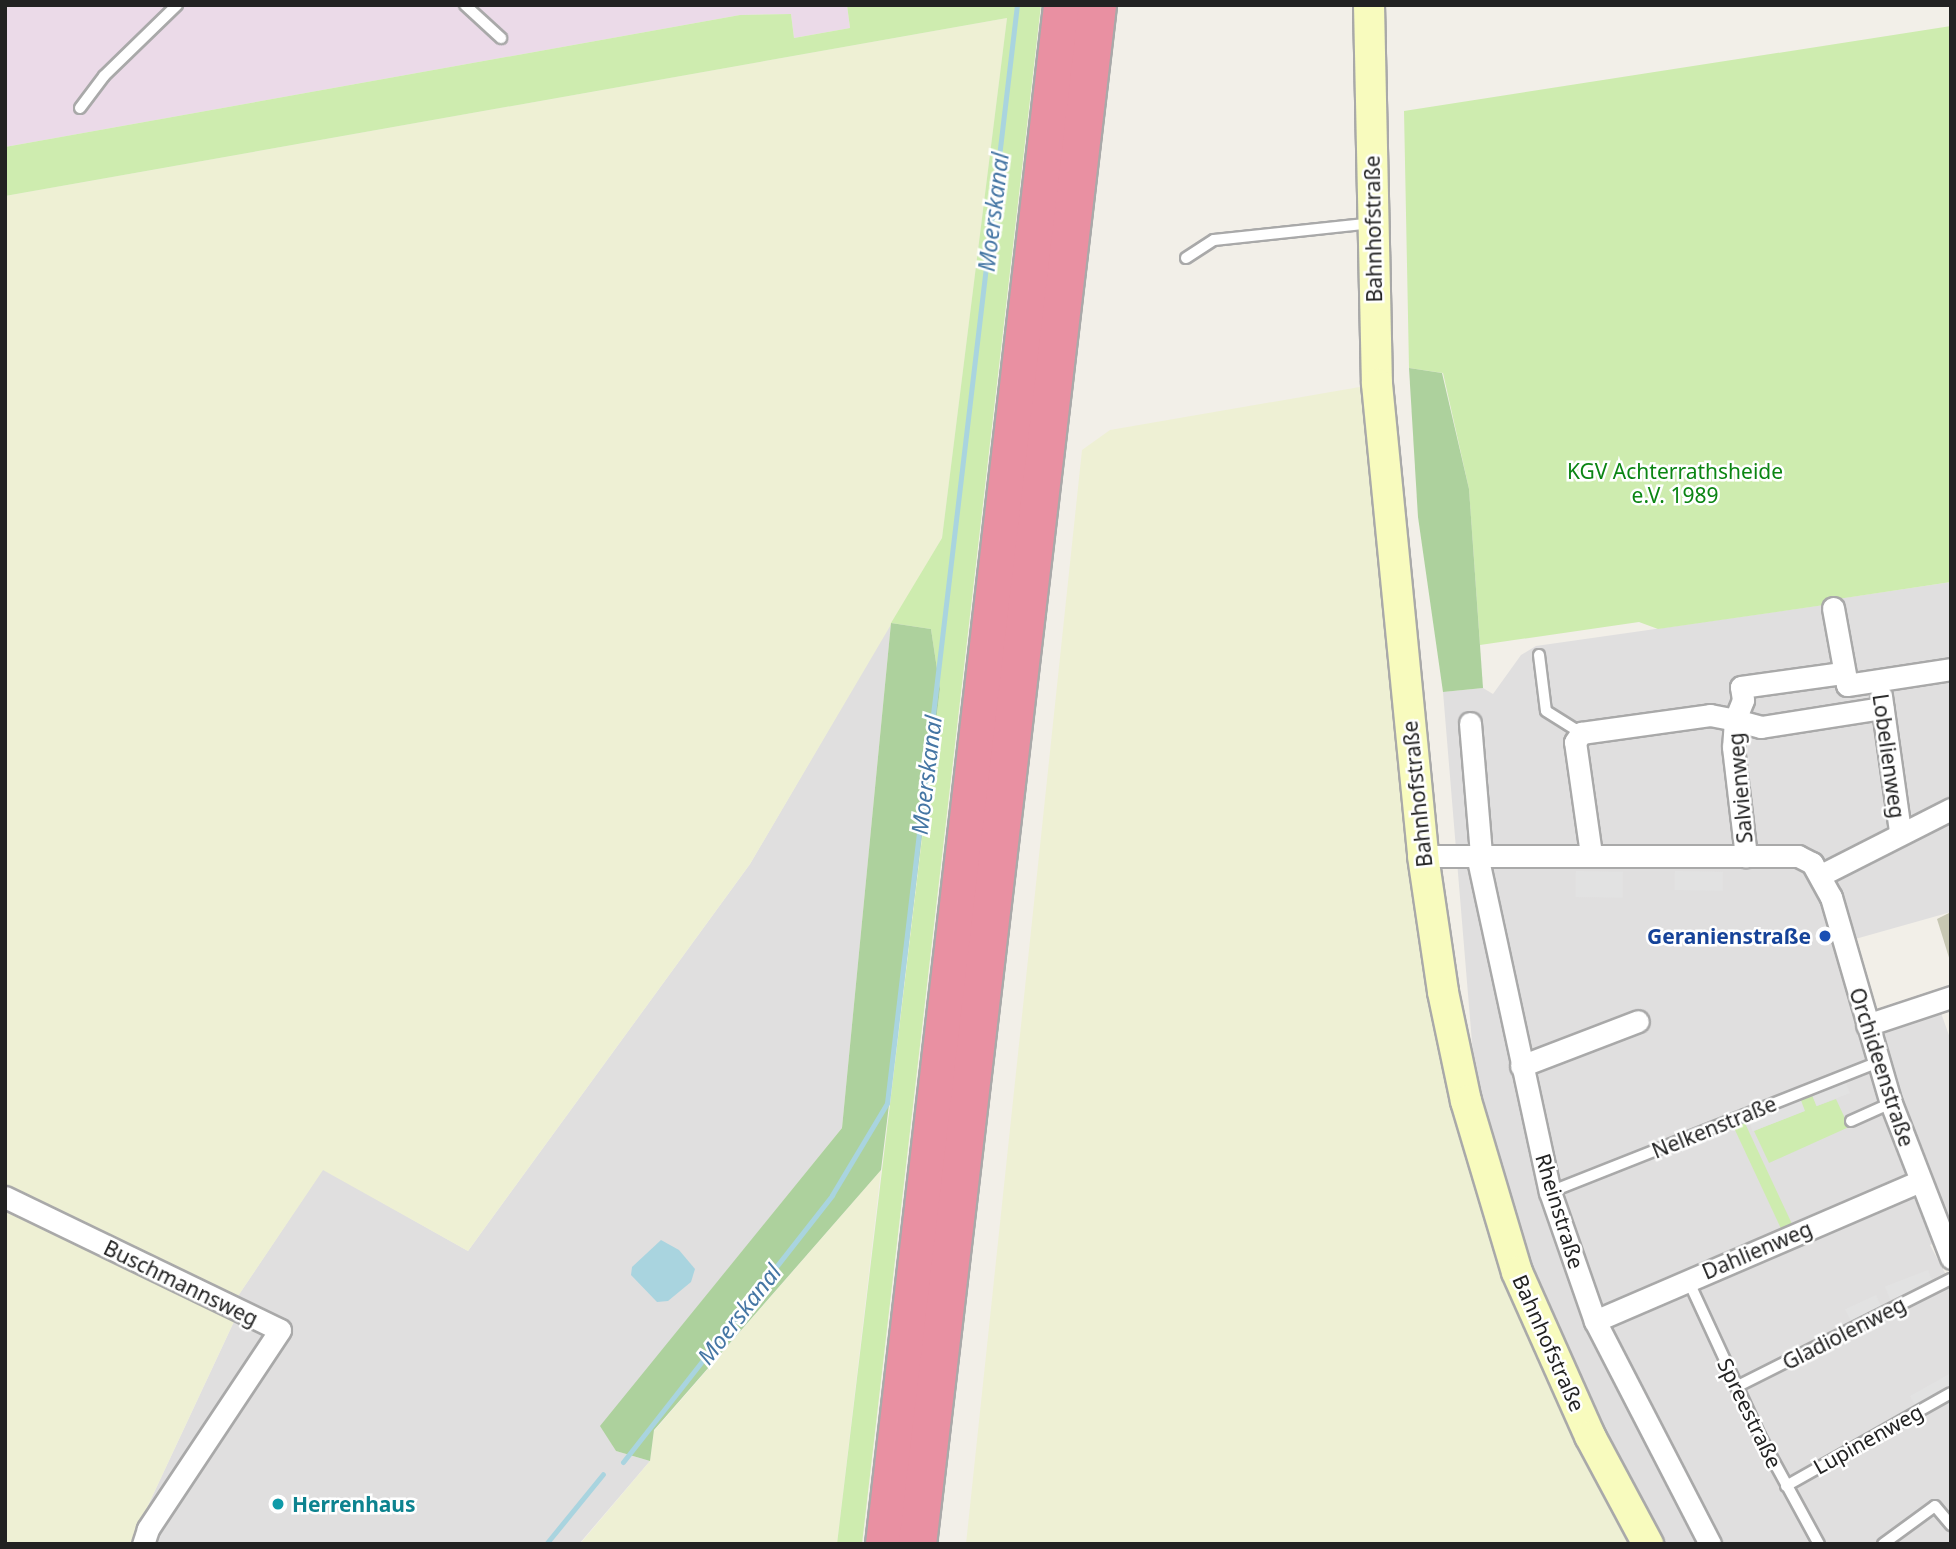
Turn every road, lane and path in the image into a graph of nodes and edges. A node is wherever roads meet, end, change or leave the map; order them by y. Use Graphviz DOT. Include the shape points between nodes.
graph roads {
  1 [pos="177,5"];
  2 [pos="465,5"];
  3 [pos="1062,5"];
  4 [pos="1097,5"];
  5 [pos="1369,5"];
  6 [pos="501,38"];
  7 [pos="80,108"];
  8 [pos="1371,223"];
  9 [pos="1186,258"];
  10 [pos="1833,608"];
  11 [pos="1539,654"];
  12 [pos="1951,669"];
  13 [pos="1845,679"];
  14 [pos="1879,680"];
  15 [pos="1883,708"];
  16 [pos="1851,713"];
  17 [pos="1735,720"];
  18 [pos="1470,723"];
  19 [pos="1581,733"];
  20 [pos="1951,809"];
  21 [pos="1900,832"];
  22 [pos="1591,854"];
  23 [pos="1479,855"];
  24 [pos="1423,856"];
  25 [pos="1746,856"];
  26 [pos="1821,875"];
  27 [pos="1951,997"];
  28 [pos="1638,1021"];
  29 [pos="1867,1025"];
  30 [pos="1878,1062"];
  31 [pos="1521,1066"];
  32 [pos="1891,1103"];
  33 [pos="1852,1121"];
  34 [pos="1920,1181"];
  35 [pos="1550,1192"];
  36 [pos="5,1198"];
  37 [pos="1951,1258"];
  38 [pos="1951,1279"];
  39 [pos="1688,1280"];
  40 [pos="1595,1321"];
  41 [pos="1736,1387"];
  42 [pos="1951,1393"];
  43 [pos="1786,1486"];
  44 [pos="1951,1525"];
  45 [pos="143,1544"];
  46 [pos="884,1544"];
  47 [pos="918,1544"];
  48 [pos="1648,1544"];
  49 [pos="1710,1544"];
  50 [pos="1819,1544"];
  51 [pos="1882,1544"];
  1 -- 7 [label="lane" via="104,76"];
  2 -- 6 [label="lane"];
  3 -- 46 [label="highway"];
  4 -- 47 [label="highway"];
  5 -- 8 [label="main road, Bahnhofstraße"];
  8 -- 9 [label="lane" via="1214,240"];
  8 -- 24 [label="main road, Bahnhofstraße" via="1377,384"];
  10 -- 13 [label="street"];
  11 -- 19 [label="lane" via="1546,711"];
  12 -- 14 [label="street"];
  13 -- 14 [label="street"];
  13 -- 16 [label="street"];
  13 -- 17 [label="street, Salvienweg" via="1741,687"];
  14 -- 15 [label="street, Lobelienweg"];
  15 -- 16 [label="street, Salvienweg"];
  15 -- 21 [label="street, Lobelienweg"];
  16 -- 17 [label="street, Salvienweg" via="1761,727"];
  17 -- 19 [label="street, Salvienweg" via="1710,715"];
  17 -- 25 [label="street, Salvienweg" via="1732,747"];
  18 -- 23 [label="street, Rheinstraße"];
  19 -- 22 [label="street" via="1576,743"];
  20 -- 21 [label="street"];
  21 -- 26 [label="street"];
  22 -- 23 [label="street"];
  22 -- 25 [label="street"];
  23 -- 24 [label="street"];
  23 -- 31 [label="street, Rheinstraße"];
  24 -- 48 [label="main road, Bahnhofstraße" via="1443,992 1466,1101 1517,1272 1590,1436"];
  25 -- 26 [label="street" via="1798,856"];
  26 -- 29 [label="street, Orchideenstraße"];
  27 -- 29 [label="street"];
  28 -- 31 [label="street"];
  29 -- 30 [label="street, Orchideenstraße"];
  30 -- 32 [label="street, Orchideenstraße"];
  30 -- 35 [label="lane, Nelkenstraße"];
  31 -- 35 [label="street, Rheinstraße"];
  32 -- 33 [label="lane"];
  32 -- 34 [label="street, Orchideenstraße"];
  34 -- 37 [label="street, Orchideenstraße"];
  34 -- 39 [label="street, Dahlienweg"];
  35 -- 40 [label="street, Rheinstraße"];
  36 -- 45 [label="street, Buschmannsweg" via="280,1331 148,1529"];
  38 -- 41 [label="lane, Gladiolenweg"];
  39 -- 40 [label="street, Dahlienweg"];
  39 -- 41 [label="lane, Spreestraße"];
  40 -- 49 [label="street, Rheinstraße"];
  41 -- 43 [label="lane, Spreestraße"];
  42 -- 43 [label="lane, Lupinenweg"];
  43 -- 50 [label="lane, Spreestraße"];
  44 -- 51 [label="lane" via="1936,1506"];
}
